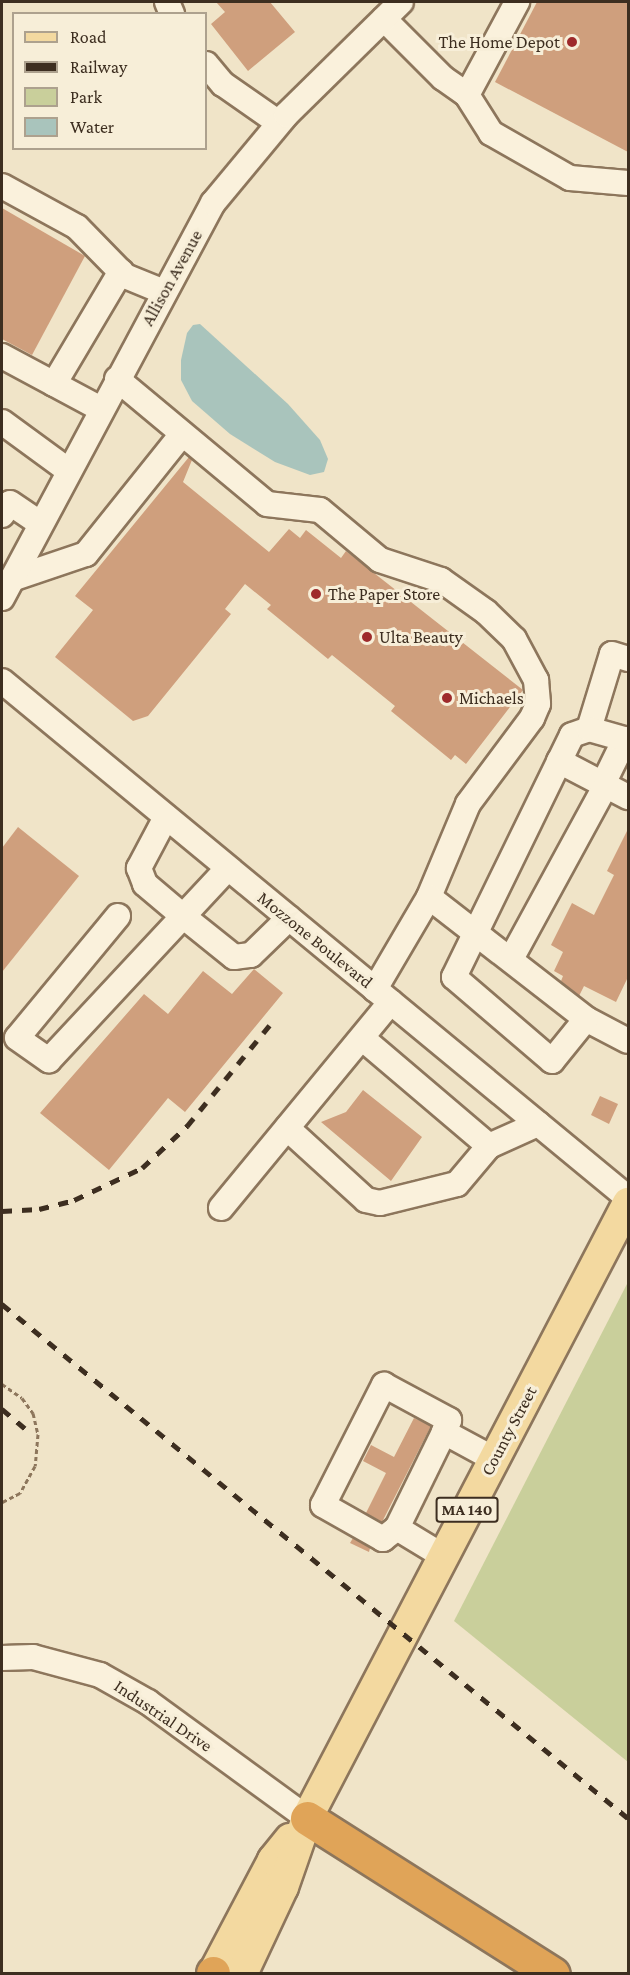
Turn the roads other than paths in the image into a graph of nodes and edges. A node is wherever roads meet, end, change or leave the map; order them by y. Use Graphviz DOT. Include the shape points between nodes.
graph roads {
  1 [pos="401,2"];
  2 [pos="517,2"];
  3 [pos="384,19"];
  4 [pos="207,65"];
  5 [pos="467,95"];
  6 [pos="279,123"];
  7 [pos="628,183"];
  8 [pos="2,186"];
  9 [pos="120,271"];
  10 [pos="164,292"];
  11 [pos="2,356"];
  12 [pos="117,380"];
  13 [pos="54,384"];
  14 [pos="101,410"];
  15 [pos="2,422"];
  16 [pos="182,434"];
  17 [pos="69,471"];
  18 [pos="2,514"];
  19 [pos="41,524"];
  20 [pos="7,588"];
  21 [pos="628,659"];
  22 [pos="2,681"];
  23 [pos="589,729"];
  24 [pos="627,739"];
  25 [pos="560,761"];
  26 [pos="604,785"];
  27 [pos="628,797"];
  28 [pos="166,817"];
  29 [pos="228,868"];
  30 [pos="429,897"];
  31 [pos="118,916"];
  32 [pos="184,917"];
  33 [pos="289,918"];
  34 [pos="475,932"];
  35 [pos="511,959"];
  36 [pos="383,996"];
  37 [pos="586,1019"];
  38 [pos="362,1038"];
  39 [pos="628,1041"];
  40 [pos="538,1124"];
  41 [pos="287,1128"];
  42 [pos="489,1146"];
  43 [pos="628,1201"];
  44 [pos="221,1208"];
  45 [pos="444,1432"];
  46 [pos="494,1459"];
  47 [pos="396,1528"];
  48 [pos="443,1556"];
  49 [pos="2,1658"];
  50 [pos="307,1818"];
  51 [pos="213,1974"];
  52 [pos="242,1974"];
  53 [pos="553,1974"];
  1 -- 3 [label="street, Allison Avenue"];
  2 -- 5 [label="street"];
  3 -- 5 [label="street" via="443,78"];
  3 -- 6 [label="street, Allison Avenue"];
  4 -- 6 [label="street" via="223,84"];
  5 -- 7 [label="street" via="491,133 570,178"];
  6 -- 10 [label="street, Allison Avenue" via="213,203"];
  8 -- 9 [label="street" via="77,227"];
  9 -- 10 [label="street"];
  9 -- 13 [label="street"];
  10 -- 12 [label="street, Allison Avenue"];
  11 -- 13 [label="street"];
  12 -- 14 [label="street, Allison Avenue"];
  12 -- 16 [label="street"];
  13 -- 14 [label="street"];
  14 -- 17 [label="street, Allison Avenue"];
  15 -- 17 [label="street"];
  16 -- 20 [label="street" via="86,554"];
  16 -- 30 [label="street" via="267,504 320,510 380,560 441,580 486,612 514,639 527,659 539,690 532,718 468,804"];
  17 -- 19 [label="street, Allison Avenue"];
  18 -- 19 [label="street" via="10,503"];
  19 -- 20 [label="street, Allison Avenue"];
  21 -- 23 [label="street" via="612,654"];
  22 -- 28 [label="street, Mozzone Boulevard"];
  23 -- 24 [label="street"];
  23 -- 25 [label="street" via="572,735"];
  24 -- 26 [label="street"];
  25 -- 26 [label="street"];
  25 -- 34 [label="street"];
  26 -- 27 [label="street"];
  26 -- 35 [label="street"];
  28 -- 29 [label="street, Mozzone Boulevard"];
  28 -- 32 [label="street" via="139,868 145,884"];
  29 -- 32 [label="street"];
  29 -- 33 [label="street, Mozzone Boulevard"];
  30 -- 34 [label="street"];
  30 -- 36 [label="street"];
  31 -- 32 [label="street" via="17,1038 49,1060"];
  32 -- 33 [label="street" via="234,957 251,955"];
  33 -- 36 [label="street, Mozzone Boulevard"];
  34 -- 35 [label="street"];
  34 -- 37 [label="street" via="454,977 552,1061"];
  35 -- 37 [label="street"];
  36 -- 38 [label="street"];
  36 -- 40 [label="street, Mozzone Boulevard"];
  37 -- 39 [label="street"];
  38 -- 41 [label="street"];
  38 -- 42 [label="street"];
  40 -- 42 [label="street"];
  40 -- 43 [label="street, Mozzone Boulevard"];
  41 -- 42 [label="street" via="366,1200 380,1203 457,1184"];
  41 -- 44 [label="street"];
  43 -- 46 [label="main road, County Street / MA 140"];
  45 -- 46 [label="street"];
  45 -- 47 [label="street"];
  45 -- 47 [label="street" via="449,1420 384,1385 323,1505 383,1539"];
  46 -- 48 [label="main road, County Street / MA 140"];
  47 -- 48 [label="street"];
  48 -- 50 [label="main road, County Street / MA 140"];
  49 -- 50 [label="street, Industrial Drive" via="33,1657 100,1675 148,1702"];
  50 -- 51 [label="main road, MA 140" via="273,1860"];
  50 -- 52 [label="main road, MA 140" via="283,1887"];
  50 -- 53 [label="highway"];
}
